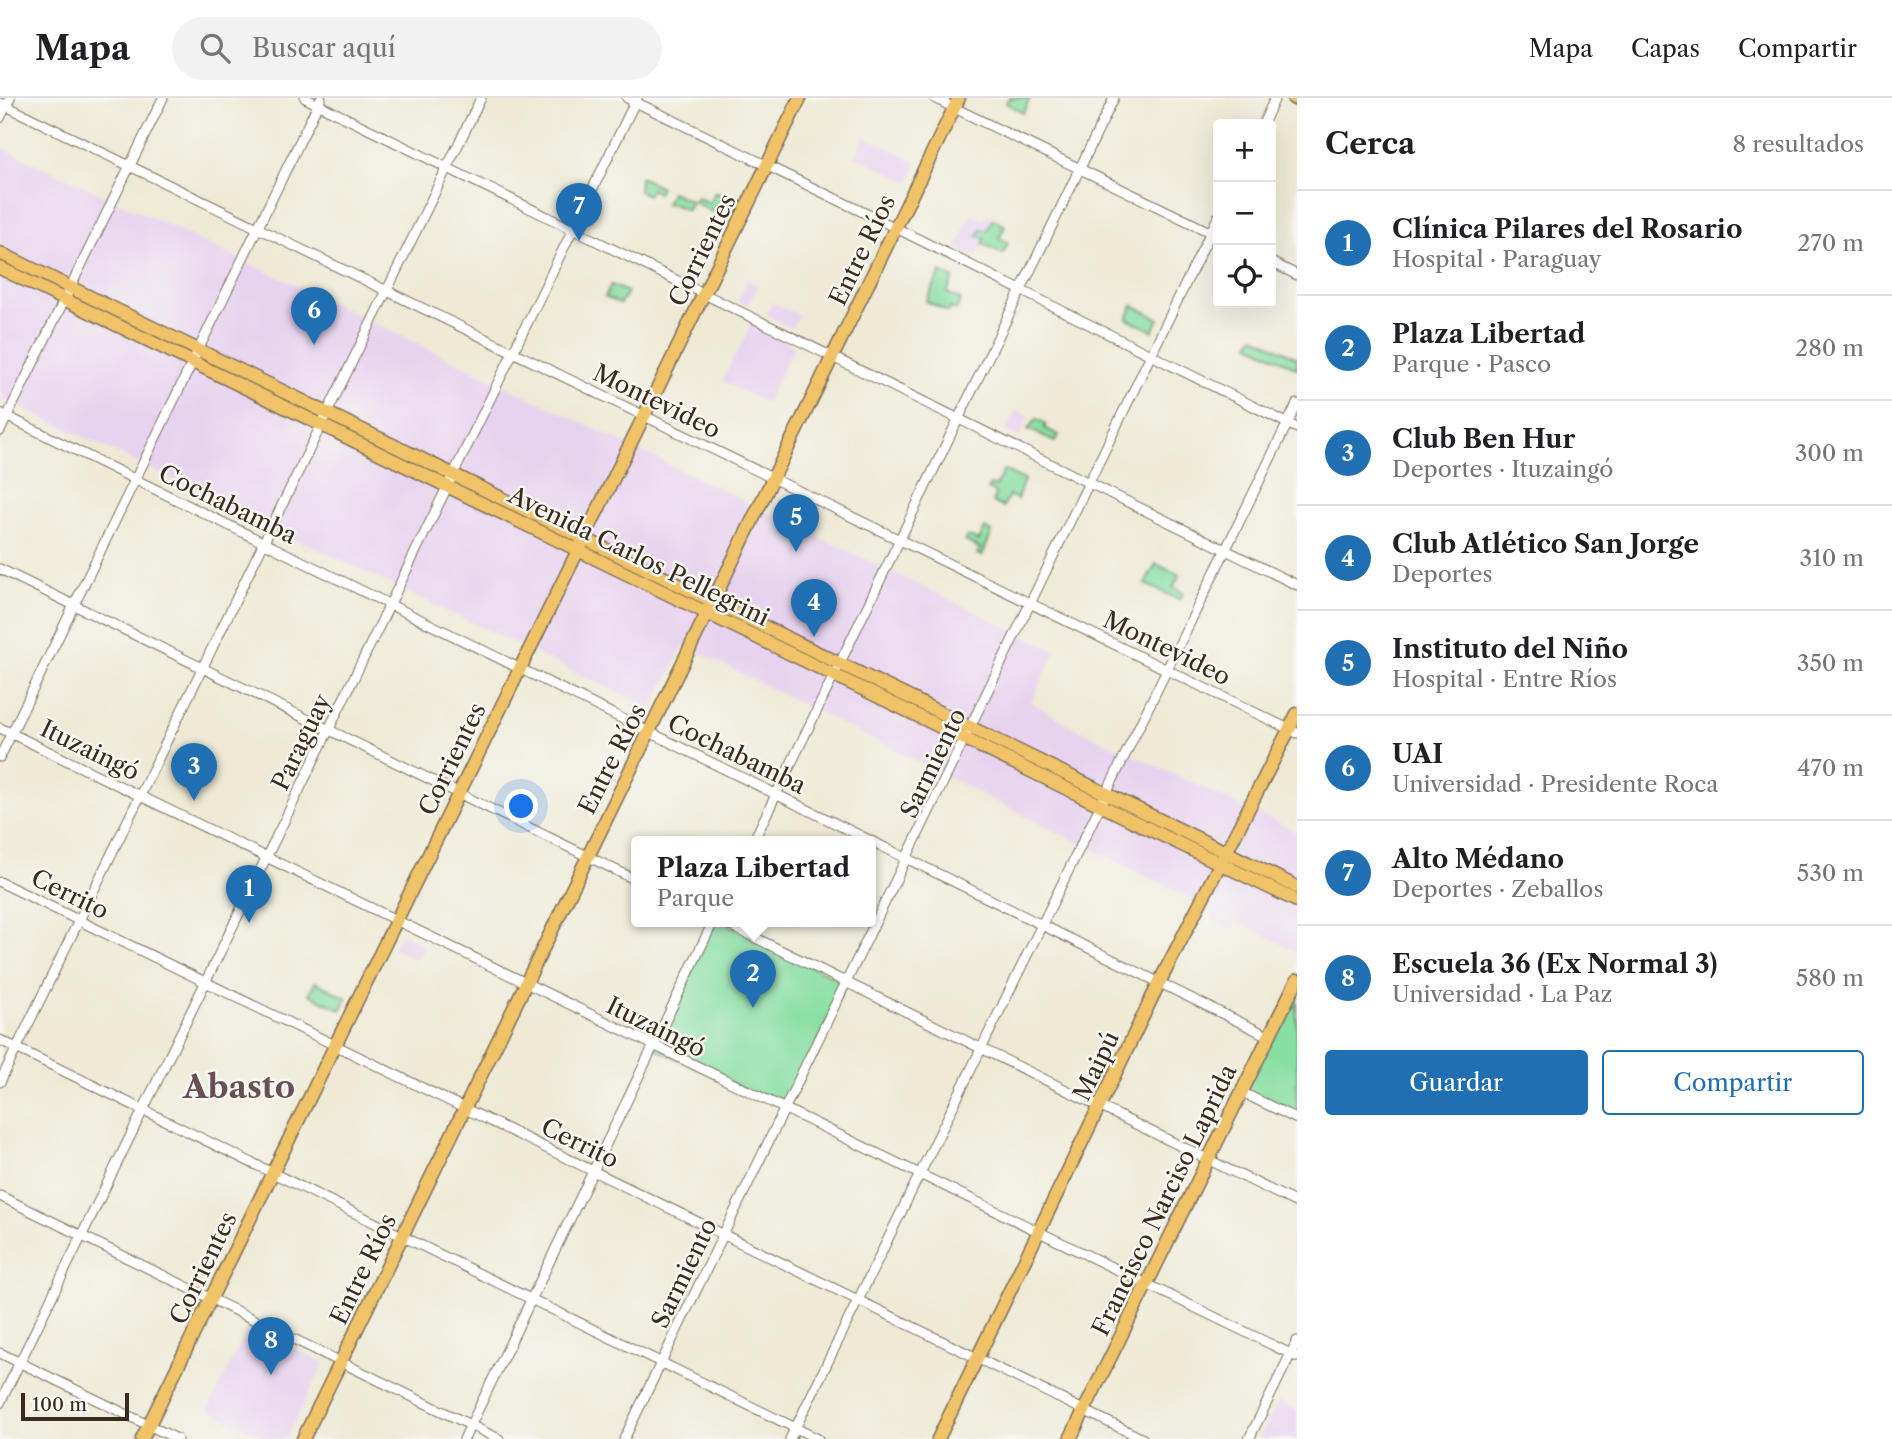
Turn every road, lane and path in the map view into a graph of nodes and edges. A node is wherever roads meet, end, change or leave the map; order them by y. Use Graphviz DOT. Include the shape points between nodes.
graph roads {
  1 [pos="163,98"];
  2 [pos="305,98"];
  3 [pos="481,98"];
  4 [pos="800,98"];
  5 [pos="934,98"];
  6 [pos="1114,98"];
  7 [pos="1275,98"];
  8 [pos="633,99"];
  9 [pos="320,101"];
  10 [pos="5,103"];
  11 [pos="957,103"];
  12 [pos="0,118"];
  13 [pos="1265,119"];
  14 [pos="130,166"];
  15 [pos="767,166"];
  16 [pos="447,168"];
  17 [pos="1080,168"];
  18 [pos="896,228"];
  19 [pos="258,229"];
  20 [pos="573,230"];
  21 [pos="1213,234"];
  22 [pos="1213,236"];
  23 [pos="0,253"];
  24 [pos="1276,264"];
  25 [pos="0,268"];
  26 [pos="1297,275"];
  27 [pos="1021,290"];
  28 [pos="387,291"];
  29 [pos="67,293"];
  30 [pos="704,294"];
  31 [pos="513,352"];
  32 [pos="1152,355"];
  33 [pos="196,356"];
  34 [pos="833,357"];
  35 [pos="1297,404"];
  36 [pos="4,415"];
  37 [pos="642,415"];
  38 [pos="324,419"];
  39 [pos="958,419"];
  40 [pos="1287,423"];
  41 [pos="1297,428"];
  42 [pos="0,431"];
  43 [pos="773,478"];
  44 [pos="135,480"];
  45 [pos="450,480"];
  46 [pos="1090,483"];
  47 [pos="899,542"];
  48 [pos="264,543"];
  49 [pos="581,544"];
  50 [pos="1225,550"];
  51 [pos="0,569"];
  52 [pos="1297,585"];
  53 [pos="1032,604"];
  54 [pos="73,605"];
  55 [pos="390,605"];
  56 [pos="710,607"];
  57 [pos="202,668"];
  58 [pos="520,669"];
  59 [pos="837,669"];
  60 [pos="1166,669"];
  61 [pos="1297,714"];
  62 [pos="0,728"];
  63 [pos="329,730"];
  64 [pos="1293,731"];
  65 [pos="649,732"];
  66 [pos="11,734"];
  67 [pos="969,734"];
  68 [pos="0,757"];
  69 [pos="459,793"];
  70 [pos="140,796"];
  71 [pos="775,796"];
  72 [pos="1101,798"];
  73 [pos="755,836"];
  74 [pos="859,836"];
  75 [pos="876,844"];
  76 [pos="587,856"];
  77 [pos="266,858"];
  78 [pos="1223,858"];
  79 [pos="908,859"];
  80 [pos="631,878"];
  81 [pos="0,881"];
  82 [pos="1297,887"];
  83 [pos="1297,901"];
  84 [pos="79,920"];
  85 [pos="396,921"];
  86 [pos="876,923"];
  87 [pos="1041,923"];
  88 [pos="711,927"];
  89 [pos="733,927"];
  90 [pos="874,927"];
  91 [pos="1297,980"];
  92 [pos="206,982"];
  93 [pos="1160,982"];
  94 [pos="846,983"];
  95 [pos="526,985"];
  96 [pos="1268,1036"];
  97 [pos="0,1040"];
  98 [pos="335,1045"];
  99 [pos="652,1047"];
  100 [pos="17,1048"];
  101 [pos="980,1048"];
  102 [pos="0,1082"];
  103 [pos="1241,1092"];
  104 [pos="1099,1106"];
  105 [pos="465,1109"];
  106 [pos="786,1109"];
  107 [pos="143,1110"];
  108 [pos="1297,1119"];
  109 [pos="1207,1159"];
  110 [pos="593,1171"];
  111 [pos="273,1173"];
  112 [pos="919,1174"];
  113 [pos="0,1196"];
  114 [pos="1297,1203"];
  115 [pos="1038,1233"];
  116 [pos="724,1235"];
  117 [pos="82,1236"];
  118 [pos="402,1237"];
  119 [pos="1144,1285"];
  120 [pos="211,1299"];
  121 [pos="531,1299"];
  122 [pos="857,1300"];
  123 [pos="1297,1341"];
  124 [pos="0,1353"];
  125 [pos="1294,1356"];
  126 [pos="977,1359"];
  127 [pos="20,1362"];
  128 [pos="341,1362"];
  129 [pos="662,1363"];
  130 [pos="0,1403"];
  131 [pos="1084,1411"];
  132 [pos="149,1425"];
  133 [pos="470,1425"];
  134 [pos="795,1428"];
  135 [pos="142,1439"];
  136 [pos="177,1439"];
  137 [pos="303,1439"];
  138 [pos="464,1439"];
  139 [pos="499,1439"];
  140 [pos="624,1439"];
  141 [pos="790,1439"];
  142 [pos="818,1439"];
  143 [pos="938,1439"];
  144 [pos="1070,1439"];
  145 [pos="1143,1439"];
  146 [pos="1249,1439"];
  1 -- 14 [label="street"];
  2 -- 9 [label="street"];
  3 -- 16 [label="street"];
  4 -- 15 [label="main road, Corrientes"];
  5 -- 11 [label="street"];
  6 -- 17 [label="street"];
  7 -- 13 [label="street"];
  8 -- 15 [label="street"];
  8 -- 20 [label="street, Paraguay"];
  9 -- 16 [label="street"];
  9 -- 19 [label="street"];
  10 -- 12 [label="street"];
  10 -- 14 [label="street, Montevideo"];
  11 -- 17 [label="street"];
  11 -- 18 [label="main road, Entre Ríos"];
  14 -- 19 [label="street, Montevideo"];
  14 -- 29 [label="street"];
  15 -- 18 [label="street"];
  15 -- 30 [label="main road, Corrientes"];
  16 -- 20 [label="street"];
  16 -- 28 [label="street"];
  17 -- 21 [label="street"];
  17 -- 27 [label="street"];
  18 -- 27 [label="street"];
  18 -- 34 [label="main road, Entre Ríos"];
  19 -- 28 [label="street, Montevideo"];
  19 -- 33 [label="street"];
  20 -- 30 [label="street"];
  20 -- 31 [label="street, Paraguay"];
  22 -- 32 [label="street, Sarmiento"];
  23 -- 29 [label="main road, Avenida Carlos Pellegrini"];
  24 -- 26 [label="street"];
  25 -- 29 [label="main road, Avenida Carlos Pellegrini"];
  27 -- 32 [label="street"];
  27 -- 39 [label="street"];
  28 -- 31 [label="street, Montevideo"];
  28 -- 38 [label="street"];
  29 -- 33 [label="main road, Avenida Carlos Pellegrini"];
  29 -- 36 [label="street"];
  30 -- 34 [label="street"];
  30 -- 37 [label="main road, Corrientes"];
  31 -- 37 [label="street, Montevideo"];
  31 -- 45 [label="street, Paraguay"];
  32 -- 40 [label="street"];
  32 -- 46 [label="street, Sarmiento"];
  33 -- 38 [label="main road, Avenida Carlos Pellegrini"];
  33 -- 44 [label="street"];
  34 -- 39 [label="street"];
  34 -- 43 [label="main road, Entre Ríos"];
  35 -- 40 [label="street"];
  36 -- 42 [label="street"];
  36 -- 44 [label="street, Cochabamba"];
  37 -- 43 [label="street, Montevideo"];
  37 -- 49 [label="main road, Corrientes"];
  38 -- 45 [label="main road, Avenida Carlos Pellegrini"];
  38 -- 48 [label="street"];
  39 -- 46 [label="street"];
  39 -- 47 [label="street"];
  40 -- 41 [label="street"];
  40 -- 50 [label="street"];
  43 -- 47 [label="street, Montevideo"];
  43 -- 56 [label="main road, Entre Ríos"];
  44 -- 48 [label="street, Cochabamba"];
  44 -- 54 [label="street"];
  45 -- 49 [label="main road, Avenida Carlos Pellegrini"];
  45 -- 55 [label="street, Paraguay"];
  46 -- 50 [label="street"];
  46 -- 53 [label="street, Sarmiento"];
  47 -- 53 [label="street, Montevideo"];
  47 -- 59 [label="street"];
  48 -- 55 [label="street, Cochabamba"];
  48 -- 57 [label="street"];
  49 -- 56 [label="main road, Avenida Carlos Pellegrini"];
  49 -- 58 [label="main road, Corrientes"];
  50 -- 52 [label="street"];
  50 -- 60 [label="street"];
  51 -- 54 [label="street"];
  53 -- 60 [label="street, Montevideo"];
  53 -- 67 [label="street, Sarmiento"];
  54 -- 57 [label="street"];
  54 -- 66 [label="street"];
  55 -- 58 [label="street, Cochabamba"];
  55 -- 63 [label="street, Paraguay"];
  56 -- 59 [label="main road, Avenida Carlos Pellegrini"];
  56 -- 65 [label="main road, Entre Ríos"];
  57 -- 63 [label="street"];
  57 -- 70 [label="street"];
  58 -- 65 [label="street, Cochabamba"];
  58 -- 69 [label="main road, Corrientes"];
  59 -- 67 [label="main road, Avenida Carlos Pellegrini"];
  59 -- 71 [label="street"];
  60 -- 64 [label="street, Montevideo"];
  60 -- 72 [label="street"];
  61 -- 64 [label="main road, Maipú"];
  62 -- 66 [label="street, Ituzaingó"];
  63 -- 69 [label="street"];
  63 -- 77 [label="street, Paraguay"];
  64 -- 78 [label="main road, Maipú"];
  65 -- 71 [label="street, Cochabamba"];
  65 -- 76 [label="main road, Entre Ríos"];
  66 -- 68 [label="street"];
  66 -- 70 [label="street, Ituzaingó"];
  67 -- 72 [label="main road, Avenida Carlos Pellegrini"];
  67 -- 79 [label="street, Sarmiento"];
  69 -- 76 [label="street"];
  69 -- 85 [label="main road, Corrientes"];
  70 -- 77 [label="street, Ituzaingó"];
  70 -- 84 [label="street"];
  71 -- 73 [label="street"];
  71 -- 74 [label="street, Cochabamba"];
  72 -- 78 [label="main road, Avenida Carlos Pellegrini"];
  72 -- 87 [label="street"];
  75 -- 79 [label="street, Cochabamba"];
  76 -- 80 [label="street"];
  76 -- 95 [label="main road, Entre Ríos"];
  77 -- 85 [label="street, Ituzaingó"];
  77 -- 92 [label="street, Paraguay"];
  78 -- 82 [label="main road, Avenida Carlos Pellegrini"];
  78 -- 83 [label="main road, Avenida Carlos Pellegrini"];
  78 -- 93 [label="main road, Maipú"];
  79 -- 86 [label="street, Sarmiento"];
  79 -- 87 [label="street, Cochabamba"];
  81 -- 84 [label="street, Cerrito"];
  84 -- 92 [label="street, Cerrito"];
  84 -- 100 [label="street"];
  85 -- 95 [label="street, Ituzaingó"];
  85 -- 98 [label="main road, Corrientes"];
  87 -- 93 [label="street, Cochabamba"];
  87 -- 101 [label="street"];
  88 -- 99 [label="street"];
  89 -- 94 [label="street"];
  90 -- 94 [label="street, Sarmiento"];
  91 -- 96 [label="main road, Francisco Narciso Laprida"];
  92 -- 98 [label="street, Cerrito"];
  92 -- 107 [label="street, Paraguay"];
  93 -- 96 [label="street, Cochabamba"];
  93 -- 104 [label="main road, Maipú"];
  94 -- 101 [label="street"];
  94 -- 106 [label="street, Sarmiento"];
  95 -- 99 [label="street, Ituzaingó"];
  95 -- 105 [label="main road, Entre Ríos"];
  96 -- 103 [label="main road, Francisco Narciso Laprida"];
  97 -- 100 [label="street"];
  98 -- 105 [label="street, Cerrito"];
  98 -- 111 [label="main road, Corrientes"];
  99 -- 106 [label="street, Ituzaingó"];
  99 -- 110 [label="street"];
  100 -- 102 [label="street"];
  100 -- 107 [label="street"];
  101 -- 104 [label="street"];
  101 -- 112 [label="street"];
  103 -- 108 [label="street"];
  103 -- 109 [label="main road, Francisco Narciso Laprida"];
  104 -- 109 [label="street"];
  104 -- 115 [label="main road, Maipú"];
  105 -- 110 [label="street, Cerrito"];
  105 -- 118 [label="main road, Entre Ríos"];
  106 -- 112 [label="street, Ituzaingó"];
  106 -- 116 [label="street, Sarmiento"];
  107 -- 111 [label="street"];
  107 -- 117 [label="street, Paraguay"];
  109 -- 114 [label="street"];
  109 -- 119 [label="main road, Francisco Narciso Laprida"];
  110 -- 116 [label="street, Cerrito"];
  110 -- 121 [label="street"];
  111 -- 118 [label="street"];
  111 -- 120 [label="main road, Corrientes"];
  112 -- 115 [label="street, Ituzaingó"];
  112 -- 122 [label="street"];
  113 -- 117 [label="street"];
  115 -- 119 [label="street, Ituzaingó"];
  115 -- 126 [label="main road, Maipú"];
  116 -- 122 [label="street, Cerrito"];
  116 -- 129 [label="street, Sarmiento"];
  117 -- 120 [label="street"];
  117 -- 127 [label="street, Paraguay"];
  118 -- 121 [label="street"];
  118 -- 128 [label="main road, Entre Ríos"];
  119 -- 125 [label="street, Ituzaingó"];
  119 -- 131 [label="main road, Francisco Narciso Laprida"];
  120 -- 128 [label="street"];
  120 -- 132 [label="main road, Corrientes"];
  121 -- 129 [label="street"];
  121 -- 133 [label="street"];
  122 -- 126 [label="street, Cerrito"];
  122 -- 134 [label="street"];
  123 -- 125 [label="street"];
  124 -- 127 [label="street"];
  125 -- 146 [label="street"];
  126 -- 131 [label="street, Cerrito"];
  126 -- 143 [label="main road, Maipú"];
  127 -- 130 [label="street, Paraguay"];
  127 -- 132 [label="street"];
  128 -- 133 [label="street"];
  128 -- 137 [label="main road, Entre Ríos"];
  129 -- 134 [label="street"];
  129 -- 140 [label="street, Sarmiento"];
  131 -- 144 [label="main road, Francisco Narciso Laprida"];
  131 -- 145 [label="street, Cerrito"];
  132 -- 135 [label="main road, Corrientes"];
  132 -- 136 [label="street"];
  133 -- 138 [label="street"];
  133 -- 139 [label="street"];
  134 -- 141 [label="street"];
  134 -- 142 [label="street"];
}
